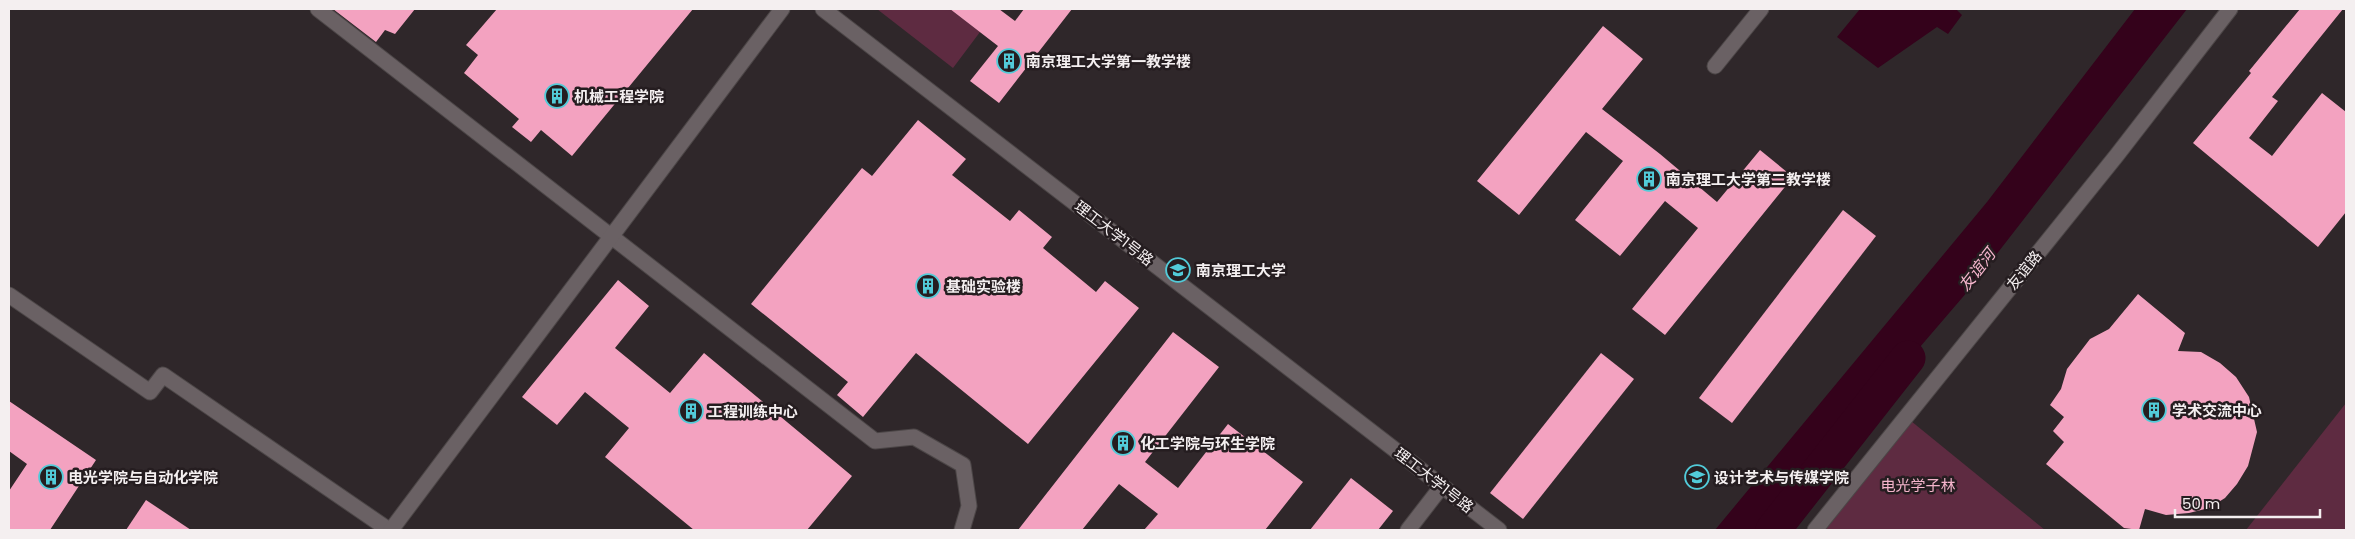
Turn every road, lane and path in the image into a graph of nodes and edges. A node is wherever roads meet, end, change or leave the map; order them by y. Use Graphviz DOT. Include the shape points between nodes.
graph roads {
  1 [pos="318,9"];
  2 [pos="782,9"];
  3 [pos="823,9"];
  4 [pos="1761,9"];
  5 [pos="2230,9"];
  6 [pos="1715,66"];
  7 [pos="611,236"];
  8 [pos="9,295"];
  9 [pos="1442,486"];
  10 [pos="390,530"];
  11 [pos="962,530"];
  12 [pos="1408,530"];
  13 [pos="1499,530"];
  14 [pos="1816,530"];
  1 -- 7 [label="street"];
  2 -- 7 [label="street"];
  3 -- 9 [label="street, 理工大学1号路"];
  4 -- 6 [label="street"];
  5 -- 14 [label="street, 友谊路"];
  7 -- 10 [label="street"];
  7 -- 11 [label="street" via="875,441 914,437 962,465 969,506"];
  8 -- 10 [label="street" via="150,392 163,375"];
  9 -- 12 [label="street"];
  9 -- 13 [label="street, 理工大学1号路"];
}
